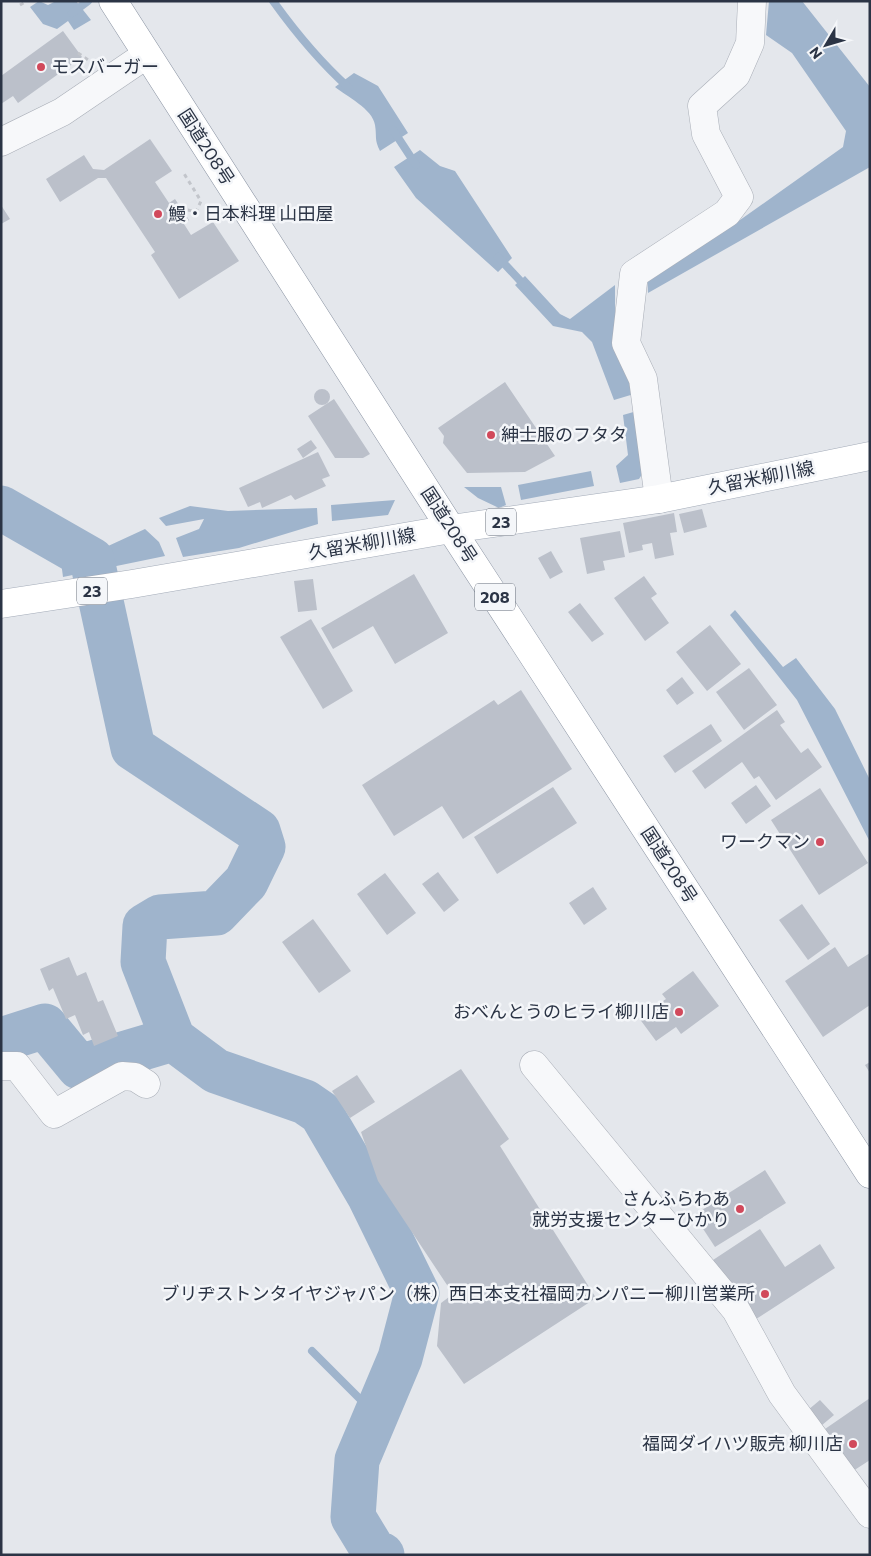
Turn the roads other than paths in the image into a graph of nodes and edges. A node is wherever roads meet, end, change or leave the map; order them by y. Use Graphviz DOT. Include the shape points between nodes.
graph roads {
  1 [pos="752,1"];
  2 [pos="119,10"];
  3 [pos="146,55"];
  4 [pos="1,142"];
  5 [pos="870,456"];
  6 [pos="660,499"];
  7 [pos="451,529"];
  8 [pos="1,604"];
  9 [pos="534,1065"];
  10 [pos="1,1066"];
  11 [pos="146,1084"];
  12 [pos="870,1174"];
  13 [pos="870,1514"];
  1 -- 6 [label="street" via="750,43 736,75 702,106 706,134 739,197 727,213 634,274 626,343 643,379"];
  2 -- 3 [label="main road, 国道208号 / 208"];
  3 -- 4 [label="street" via="62,112"];
  3 -- 7 [label="main road, 国道208号 / 208"];
  5 -- 6 [label="main road, 久留米柳川線 / 23"];
  6 -- 7 [label="main road, 久留米柳川線 / 23"];
  7 -- 8 [label="main road, 久留米柳川線 / 23"];
  7 -- 12 [label="main road, 国道208号 / 208"];
  9 -- 13 [label="street" via="736,1310 782,1394"];
  10 -- 11 [label="street" via="17,1066 54,1114 122,1076 135,1077"];
}
